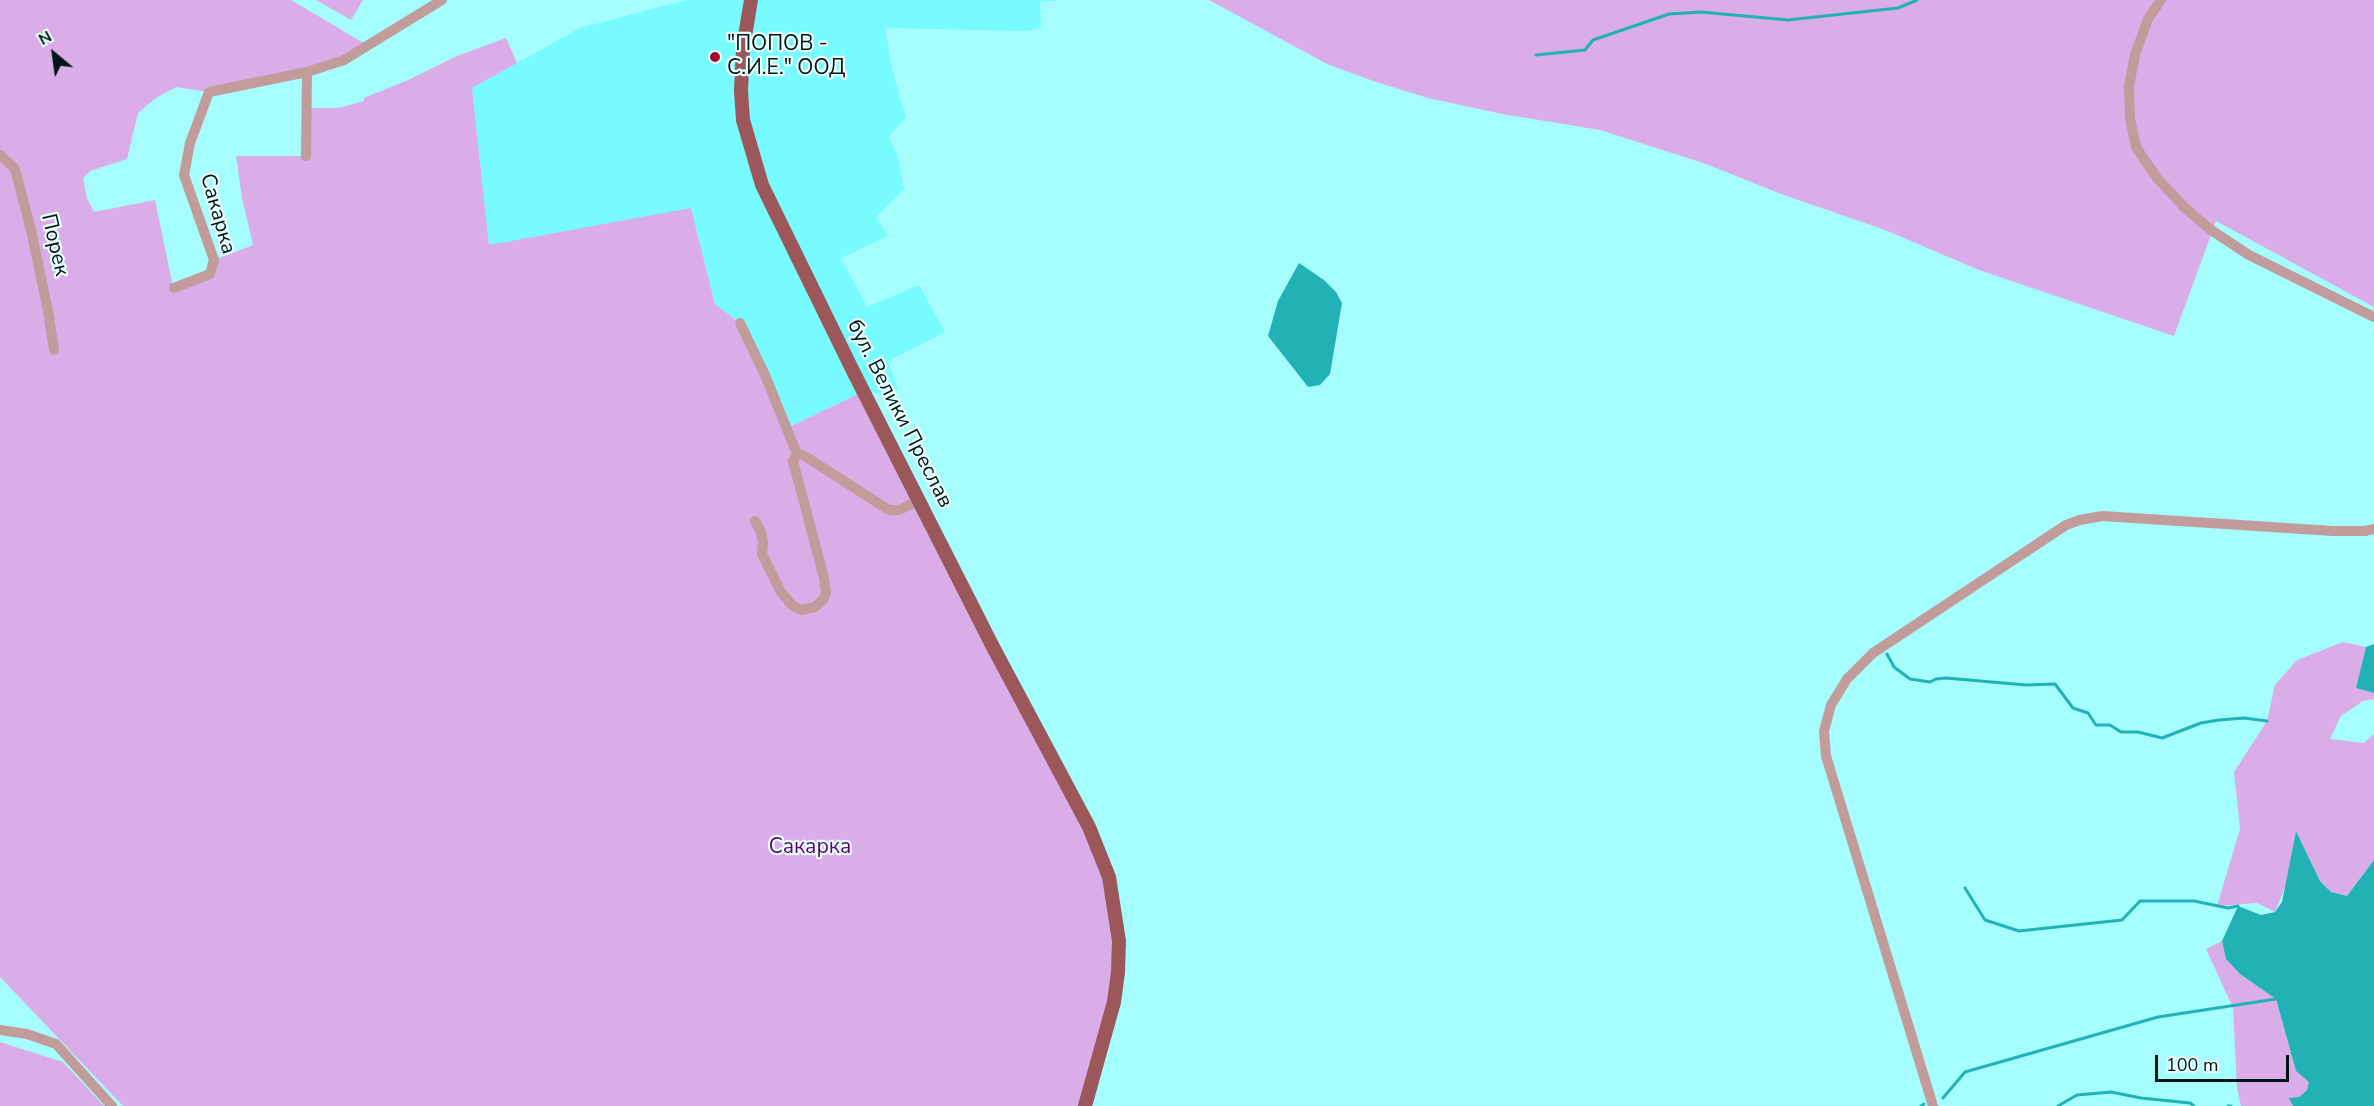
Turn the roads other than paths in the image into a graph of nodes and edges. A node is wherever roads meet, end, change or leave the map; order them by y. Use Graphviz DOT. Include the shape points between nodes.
graph roads {
  1 [pos="442,0"];
  2 [pos="751,0"];
  3 [pos="2161,0"];
  4 [pos="307,72"];
  5 [pos="0,155"];
  6 [pos="306,156"];
  7 [pos="174,288"];
  8 [pos="2374,317"];
  9 [pos="740,323"];
  10 [pos="54,350"];
  11 [pos="797,454"];
  12 [pos="920,500"];
  13 [pos="755,521"];
  14 [pos="2374,529"];
  15 [pos="0,1030"];
  16 [pos="112,1106"];
  17 [pos="1085,1106"];
  18 [pos="1933,1106"];
  1 -- 4 [label="street" via="344,60"];
  2 -- 12 [label="main road, бул. Велики Преслав" via="741,91 743,120 762,185"];
  3 -- 8 [label="street" via="2148,19 2129,86 2136,147 2152,171 2184,207 2249,255"];
  4 -- 6 [label="street"];
  4 -- 7 [label="street, Сакарка" via="208,92 190,143 184,175 214,260 210,274"];
  5 -- 10 [label="street, Порек" via="15,169"];
  9 -- 11 [label="street"];
  11 -- 12 [label="street" via="889,510"];
  11 -- 13 [label="street" via="794,461 826,592 815,607 801,610 781,592 762,554 761,532"];
  12 -- 17 [label="main road, бул. Велики Преслав" via="1089,827 1109,876 1119,952 1114,1002"];
  14 -- 18 [label="street" via="2333,531 2102,516 2080,520 2066,525 1873,653 1847,679 1831,705 1824,731 1826,756"];
  15 -- 16 [label="street" via="57,1044"];
}
